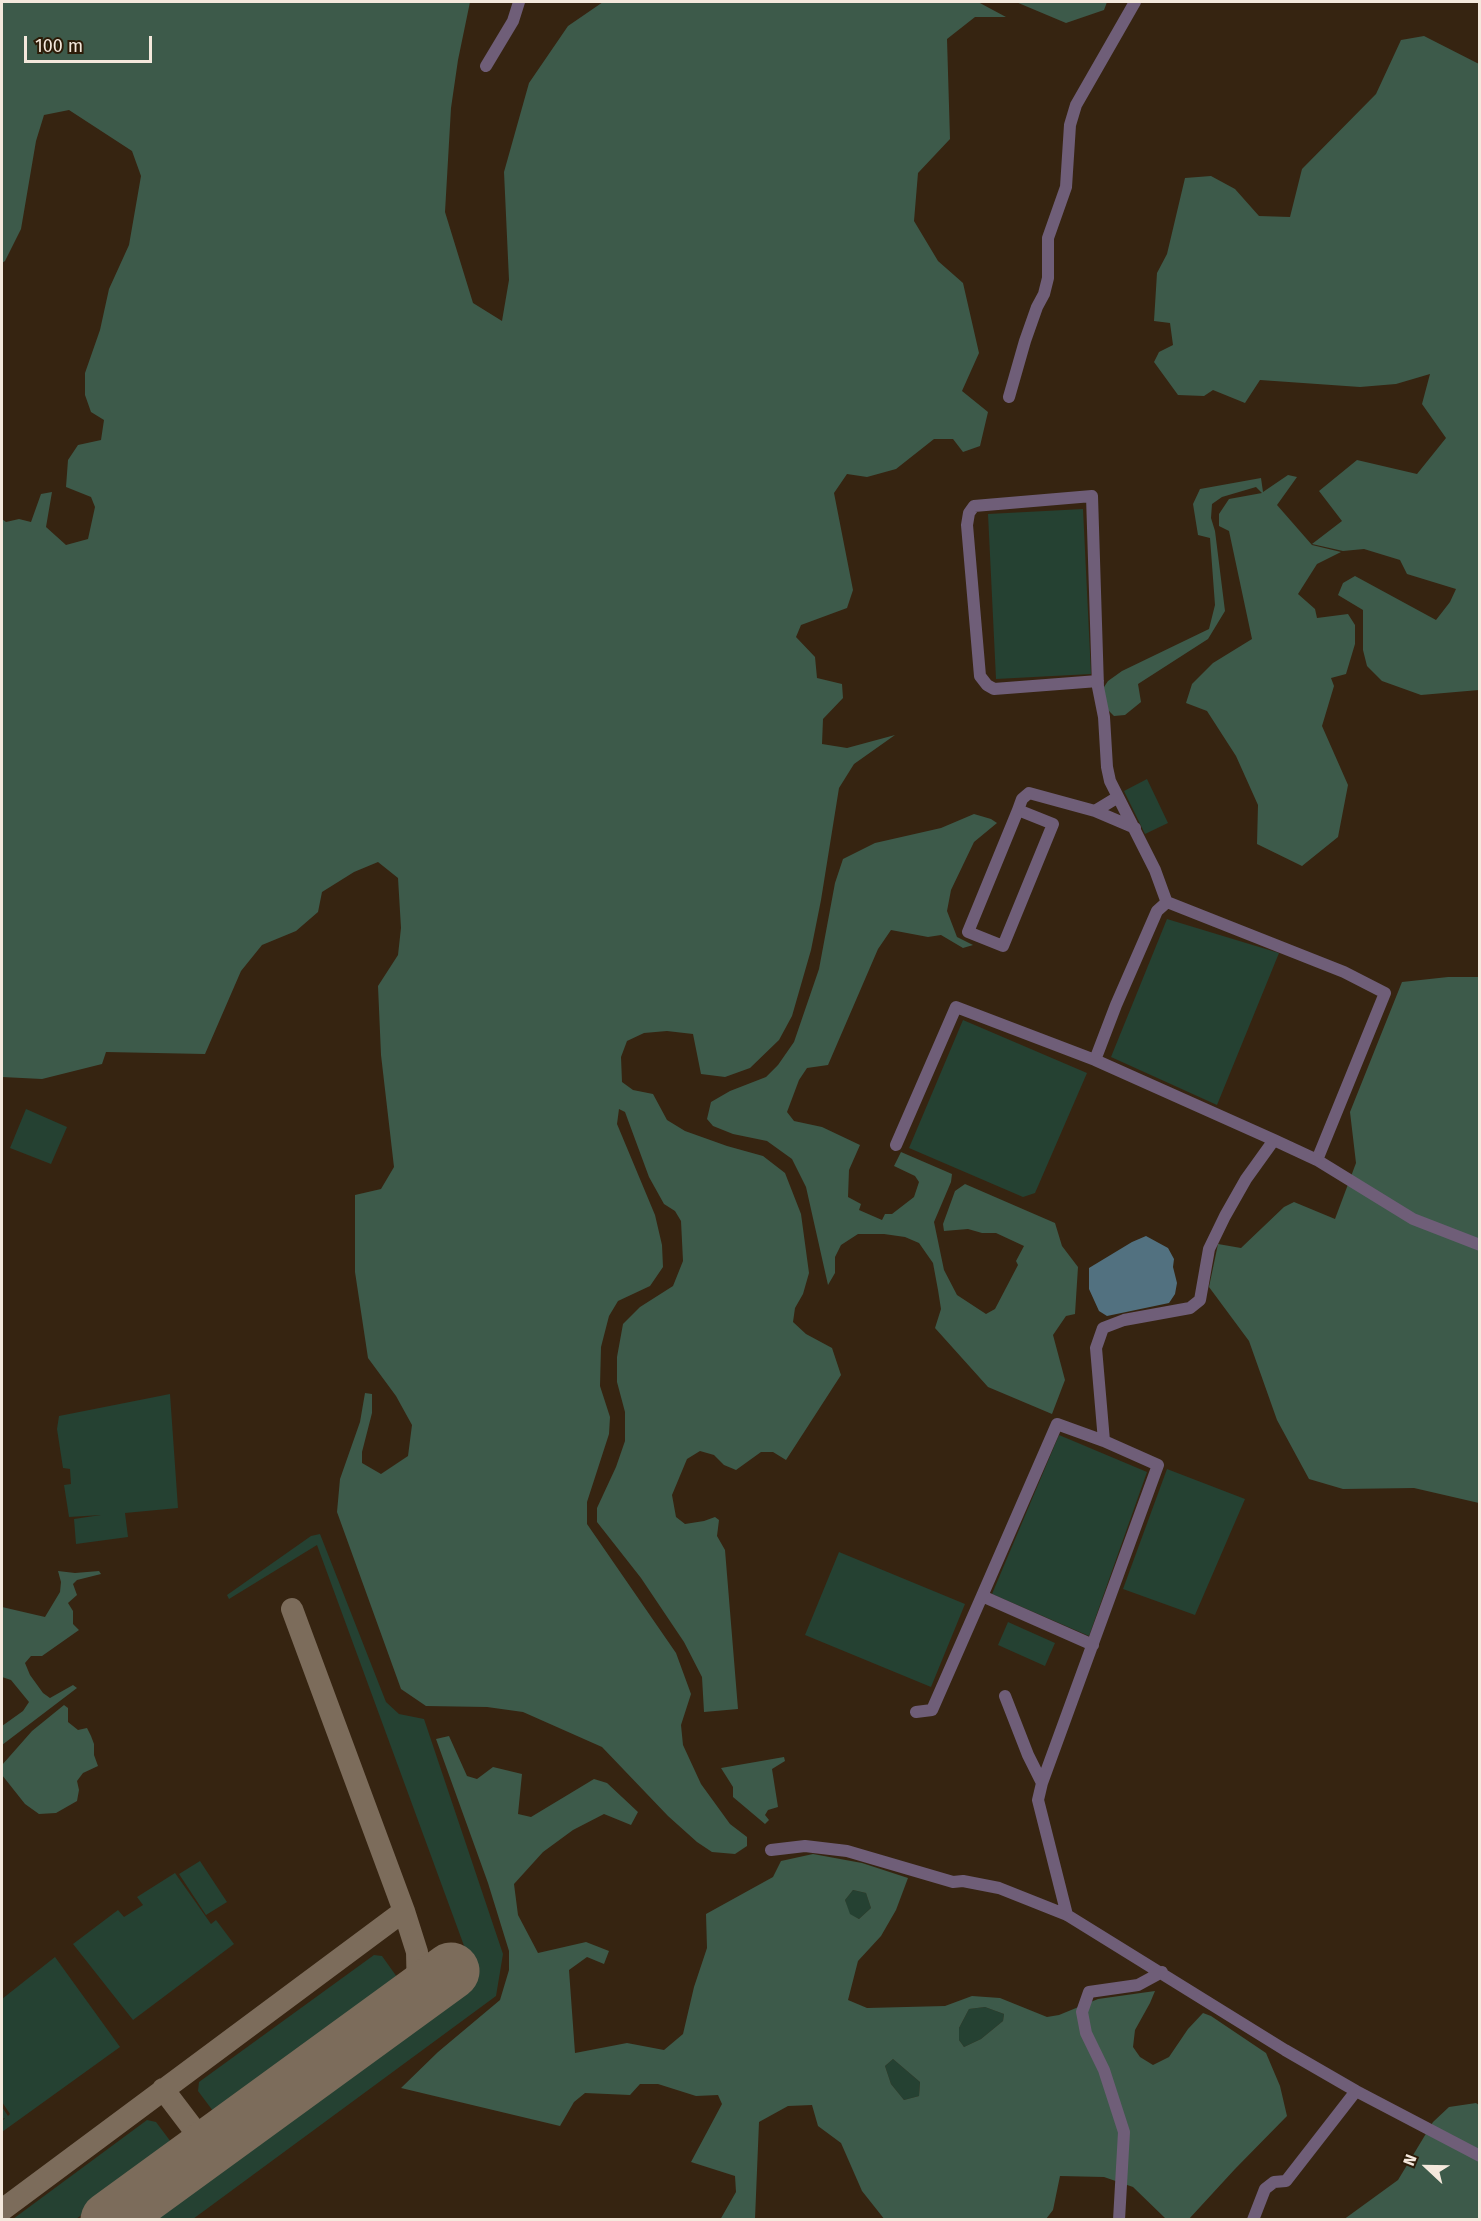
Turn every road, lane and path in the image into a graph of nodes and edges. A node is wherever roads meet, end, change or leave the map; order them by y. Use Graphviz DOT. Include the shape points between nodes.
graph roads {
  1 [pos="519,2"];
  2 [pos="1136,3"];
  3 [pos="486,66"];
  4 [pos="1009,397"];
  5 [pos="1098,681"];
  6 [pos="1118,797"];
  7 [pos="1018,810"];
  8 [pos="1095,811"];
  9 [pos="1134,827"];
  10 [pos="1167,903"];
  11 [pos="1095,1060"];
  12 [pos="1274,1140"];
  13 [pos="896,1145"];
  14 [pos="1317,1160"];
  15 [pos="1479,1245"];
  16 [pos="1104,1441"];
  17 [pos="982,1596"];
  18 [pos="1093,1645"];
  19 [pos="1005,1696"];
  20 [pos="916,1712"];
  21 [pos="1042,1783"];
  22 [pos="771,1850"];
  23 [pos="1067,1915"];
  24 [pos="1162,1972"];
  25 [pos="1356,2091"];
  26 [pos="1479,2156"];
  27 [pos="1119,2220"];
  28 [pos="1253,2220"];
  1 -- 3 [label="street" via="513,21"];
  2 -- 4 [label="street" via="1076,105 1070,125 1066,187 1048,238 1048,278 1024,341"];
  5 -- 5 [label="street" via="1092,496 974,506 968,525 980,676 987,686 994,689"];
  5 -- 6 [label="street" via="1107,766"];
  6 -- 8 [label="street"];
  6 -- 9 [label="street"];
  7 -- 7 [label="street" via="968,932 1003,946 1053,824"];
  7 -- 8 [label="street" via="1029,794"];
  8 -- 9 [label="street"];
  9 -- 10 [label="street"];
  10 -- 11 [label="street" via="1157,911"];
  10 -- 14 [label="street" via="1344,972 1385,993"];
  11 -- 12 [label="street"];
  11 -- 13 [label="street" via="956,1007"];
  12 -- 14 [label="street"];
  12 -- 16 [label="street" via="1246,1179 1209,1249 1200,1300 1190,1308 1124,1320 1103,1328 1096,1348"];
  14 -- 15 [label="street" via="1413,1219"];
  16 -- 17 [label="street" via="1057,1424"];
  16 -- 18 [label="street" via="1158,1465"];
  17 -- 18 [label="street"];
  17 -- 20 [label="street" via="932,1710"];
  18 -- 21 [label="street"];
  19 -- 21 [label="street"];
  21 -- 23 [label="street" via="1038,1800"];
  22 -- 23 [label="street" via="805,1846 848,1851 953,1882 999,1888"];
  23 -- 24 [label="street"];
  24 -- 25 [label="street"];
  24 -- 27 [label="street" via="1138,1985 1089,1992 1082,2012 1086,2033 1104,2070 1124,2132"];
  25 -- 26 [label="street"];
  25 -- 28 [label="street" via="1286,2181 1274,2182 1265,2190"];
}
